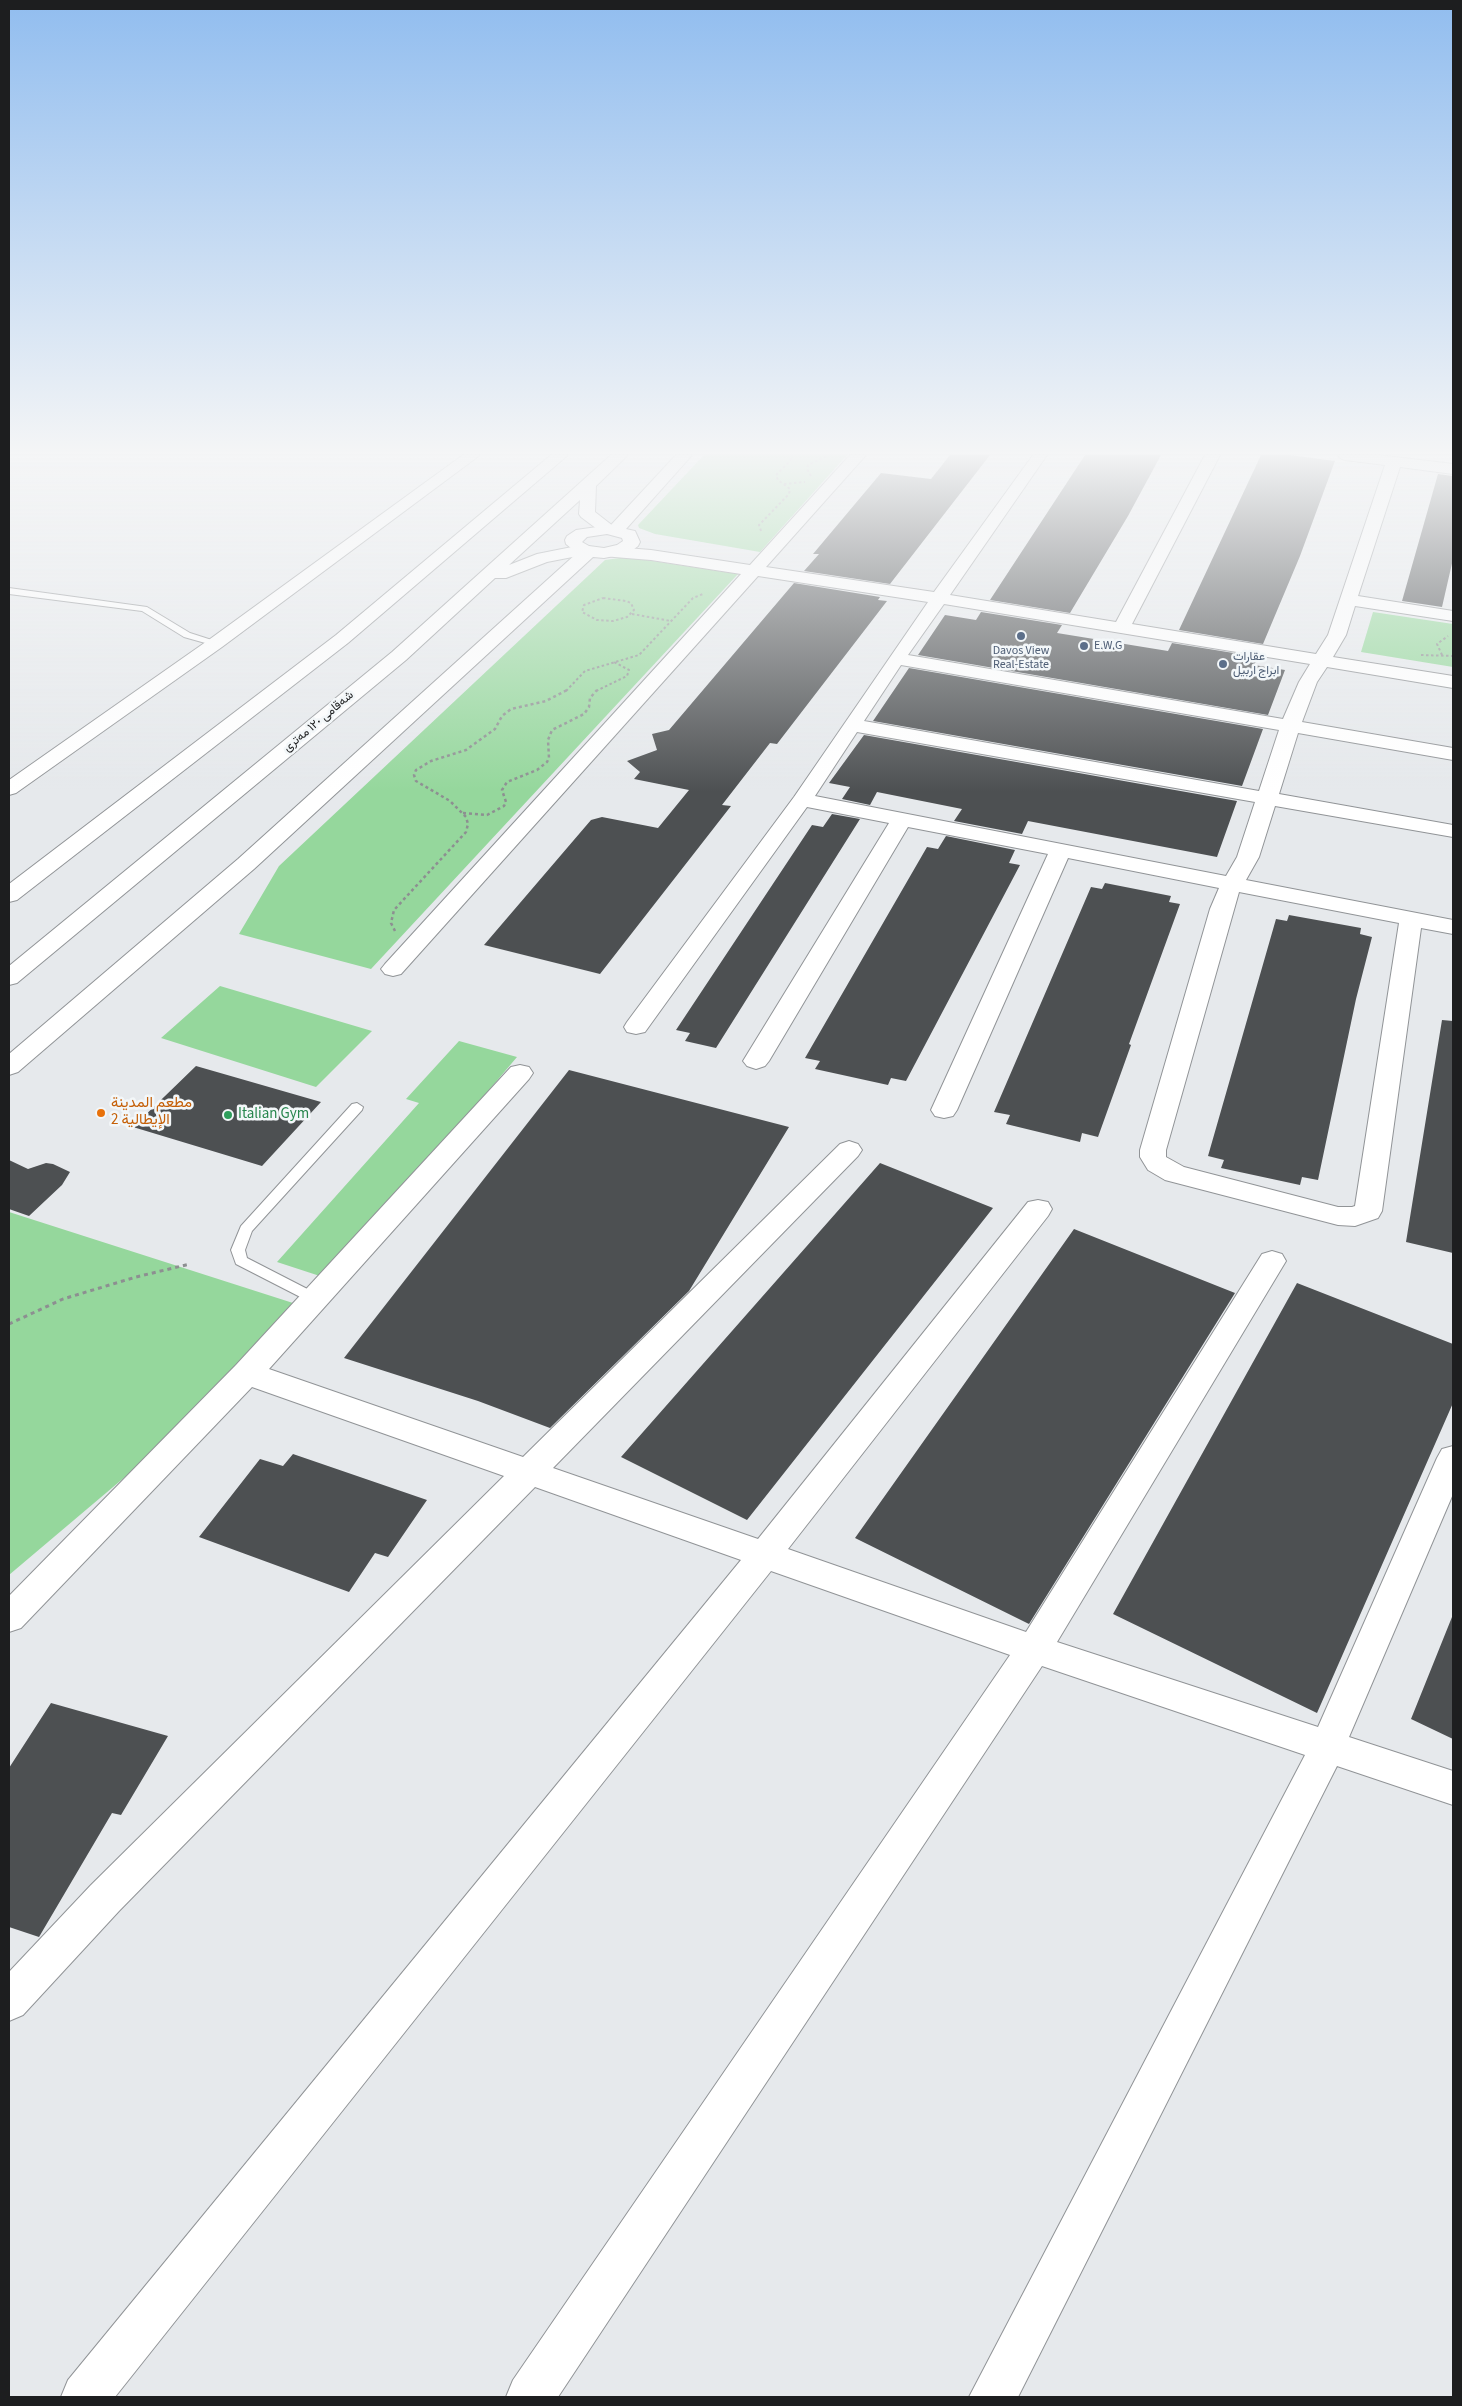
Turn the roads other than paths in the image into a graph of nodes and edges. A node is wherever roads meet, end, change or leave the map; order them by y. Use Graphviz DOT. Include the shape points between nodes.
graph roads {
  1 [pos="319,567"];
  2 [pos="427,567"];
  3 [pos="499,567"];
  4 [pos="519,567"];
  5 [pos="567,567"];
  6 [pos="757,567"];
  7 [pos="766,567"];
  8 [pos="961,567"];
  9 [pos="1153,567"];
  10 [pos="1359,567"];
  11 [pos="485,580"];
  12 [pos="9,592"];
  13 [pos="941,595"];
  14 [pos="1348,600"];
  15 [pos="1453,616"];
  16 [pos="1125,621"];
  17 [pos="216,643"];
  18 [pos="1323,658"];
  19 [pos="896,659"];
  20 [pos="1453,674"];
  21 [pos="1453,682"];
  22 [pos="852,725"];
  23 [pos="1290,727"];
  24 [pos="1453,754"];
  25 [pos="9,789"];
  26 [pos="1267,799"];
  27 [pos="802,800"];
  28 [pos="902,820"];
  29 [pos="1453,831"];
  30 [pos="1060,851"];
  31 [pos="49,865"];
  32 [pos="1232,885"];
  33 [pos="9,889"];
  34 [pos="9,896"];
  35 [pos="1410,919"];
  36 [pos="1453,927"];
  37 [pos="393,969"];
  38 [pos="9,978"];
  39 [pos="636,1027"];
  40 [pos="756,1061"];
  41 [pos="9,1067"];
  42 [pos="520,1073"];
  43 [pos="357,1107"];
  44 [pos="944,1110"];
  45 [pos="849,1150"];
  46 [pos="1038,1209"];
  47 [pos="1272,1261"];
  48 [pos="314,1299"];
  49 [pos="246,1373"];
  50 [pos="1453,1458"];
  51 [pos="530,1472"];
  52 [pos="765,1554"];
  53 [pos="9,1618"];
  54 [pos="1034,1648"];
  55 [pos="1327,1746"];
  56 [pos="1453,1788"];
  57 [pos="9,2001"];
  58 [pos="85,2397"];
  59 [pos="530,2397"];
  60 [pos="993,2397"];
  1 -- 17 [label="main road"];
  2 -- 31 [label="main road" via="342,639"];
  3 -- 11 [label="main road, شەقامی ١٢٠ مەتری"];
  4 -- 11 [label="main road"];
  5 -- 41 [label="main road" via="246,864"];
  6 -- 37 [label="main road"];
  7 -- 13 [label="main road"];
  8 -- 13 [label="main road"];
  9 -- 16 [label="main road"];
  10 -- 14 [label="main road"];
  11 -- 38 [label="main road, شەقامی ١٢٠ مەتری"];
  12 -- 17 [label="lane" via="144,608 187,635"];
  13 -- 16 [label="main road"];
  13 -- 18 [label="main road"];
  13 -- 19 [label="main road"];
  14 -- 15 [label="main road"];
  14 -- 18 [label="main road" via="1337,635"];
  16 -- 18 [label="main road"];
  17 -- 25 [label="main road"];
  18 -- 20 [label="main road"];
  18 -- 21 [label="main road"];
  18 -- 23 [label="main road" via="1308,682"];
  19 -- 22 [label="main road"];
  19 -- 23 [label="main road"];
  22 -- 26 [label="main road"];
  22 -- 27 [label="main road"];
  23 -- 24 [label="main road"];
  23 -- 26 [label="main road"];
  26 -- 29 [label="main road"];
  26 -- 32 [label="main road" via="1248,857"];
  27 -- 28 [label="main road"];
  27 -- 39 [label="main road"];
  28 -- 30 [label="main road"];
  28 -- 40 [label="main road"];
  30 -- 32 [label="main road"];
  30 -- 44 [label="main road"];
  31 -- 33 [label="main road"];
  31 -- 34 [label="main road"];
  32 -- 35 [label="main road"];
  32 -- 35 [label="main road" via="1220,909 1153,1157 1165,1170 1175,1174 1338,1216 1356,1217 1368,1211 1370,1206"];
  35 -- 36 [label="main road"];
  42 -- 48 [label="main road"];
  43 -- 48 [label="lane" via="246,1229 238,1250 240,1261"];
  45 -- 51 [label="main road"];
  46 -- 52 [label="main road"];
  47 -- 54 [label="main road"];
  48 -- 49 [label="main road"];
  49 -- 51 [label="main road"];
  49 -- 53 [label="main road"];
  50 -- 55 [label="main road"];
  51 -- 52 [label="main road"];
  51 -- 57 [label="main road" via="105,1898"];
  52 -- 54 [label="main road"];
  52 -- 58 [label="main road"];
  54 -- 55 [label="main road"];
  54 -- 59 [label="main road"];
  55 -- 56 [label="main road"];
  55 -- 60 [label="main road"];
}
